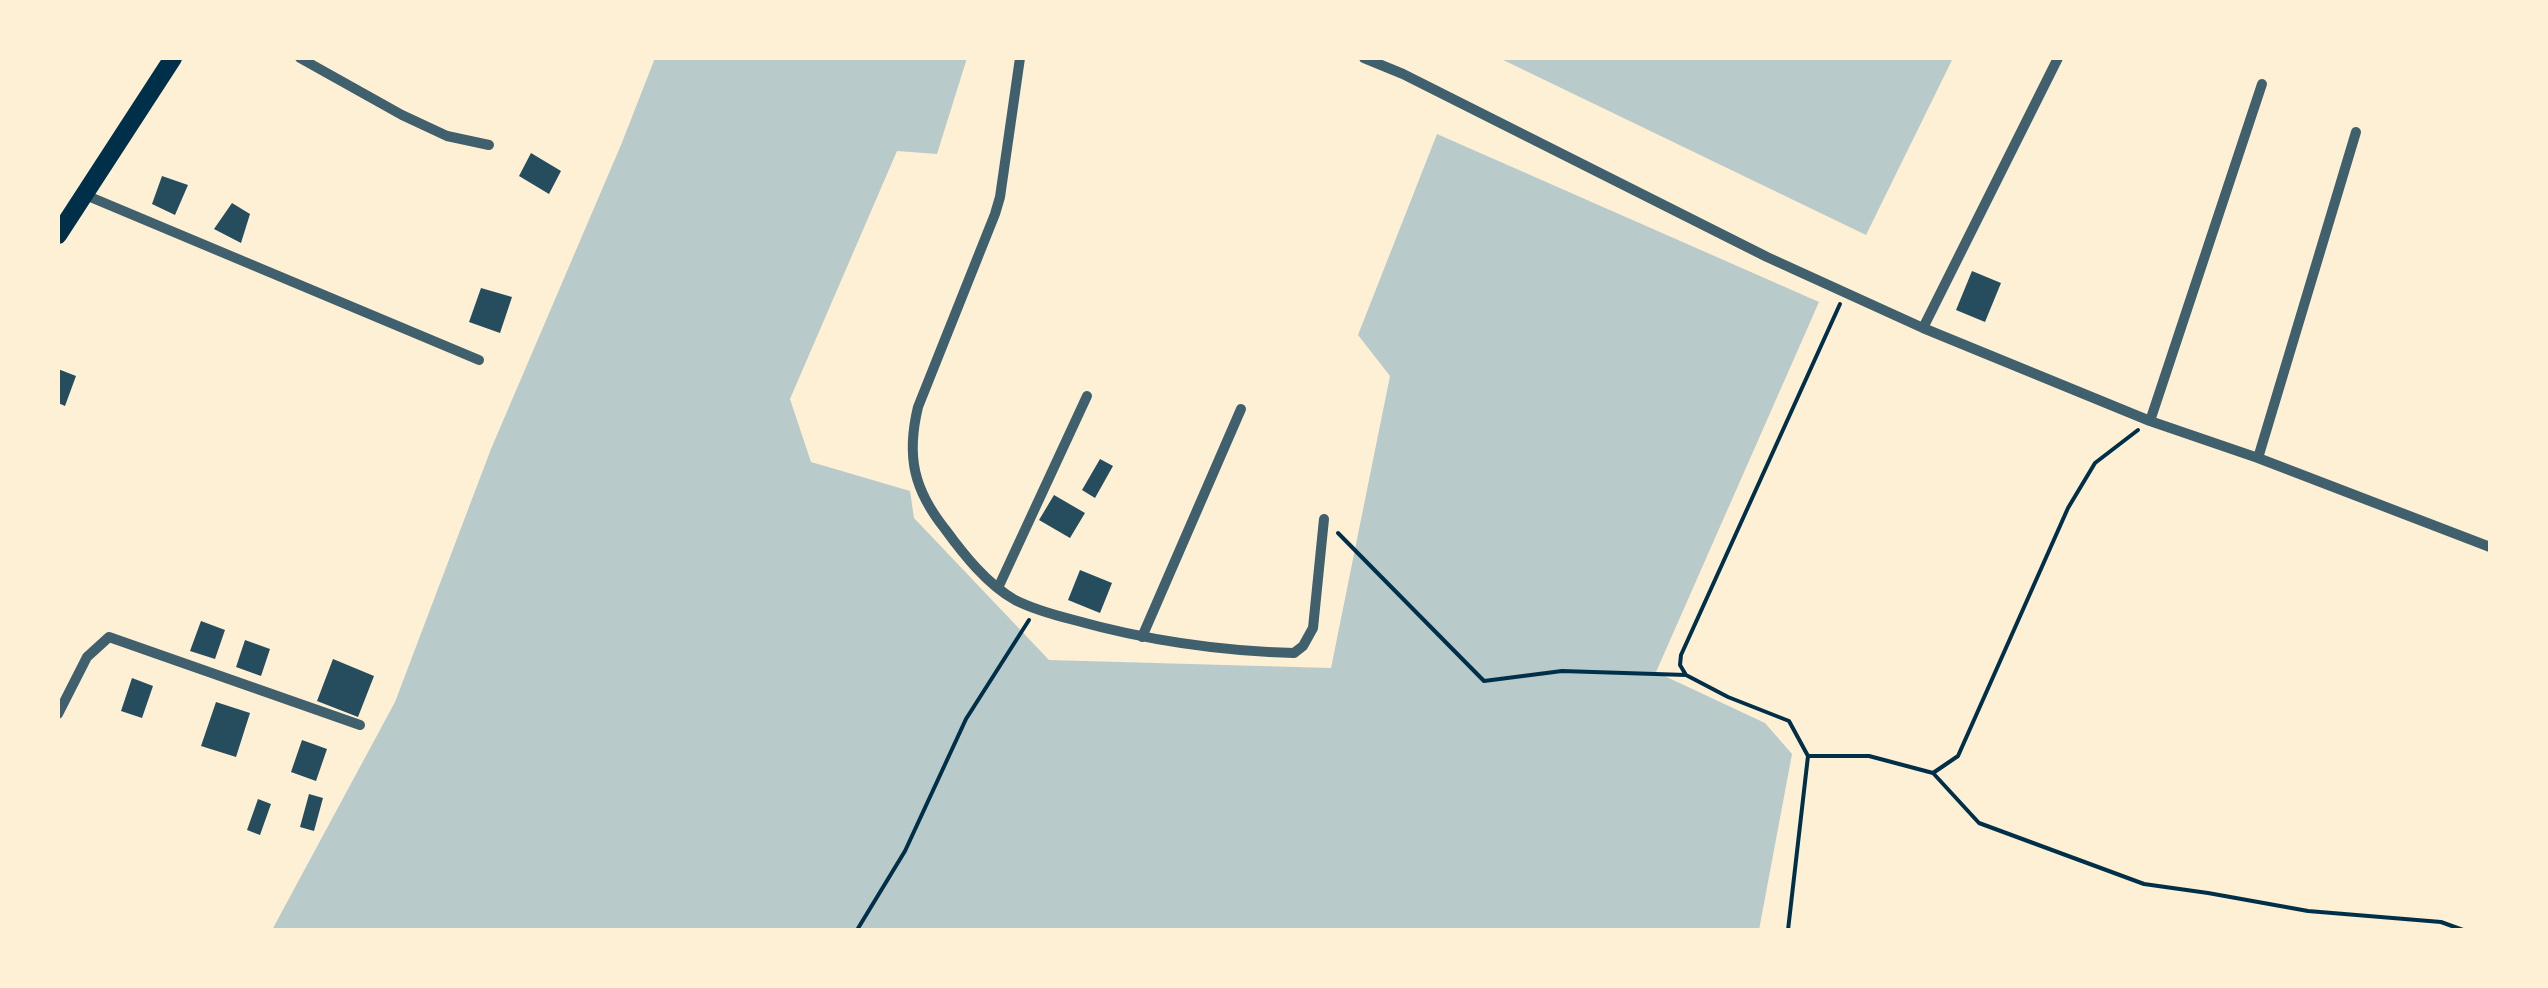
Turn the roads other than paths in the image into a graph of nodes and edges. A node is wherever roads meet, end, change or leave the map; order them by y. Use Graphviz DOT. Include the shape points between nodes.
graph roads {
  1 [pos="173,58"];
  2 [pos="300,58"];
  3 [pos="1020,58"];
  4 [pos="1364,58"];
  5 [pos="2058,58"];
  6 [pos="2262,84"];
  7 [pos="2356,132"];
  8 [pos="489,146"];
  9 [pos="83,194"];
  10 [pos="58,235"];
  11 [pos="1923,328"];
  12 [pos="479,360"];
  13 [pos="1087,396"];
  14 [pos="1241,409"];
  15 [pos="2150,421"];
  16 [pos="2258,458"];
  17 [pos="1324,519"];
  18 [pos="2490,548"];
  19 [pos="998,588"];
  20 [pos="1142,637"];
  21 [pos="58,714"];
  22 [pos="360,726"];
  1 -- 9 [label="main road"];
  2 -- 8 [label="street" via="402,116"];
  3 -- 19 [label="street" via="1000,198 918,408 912,447 932,513"];
  4 -- 11 [label="street"];
  5 -- 11 [label="street"];
  6 -- 15 [label="street"];
  7 -- 16 [label="street"];
  9 -- 10 [label="main road"];
  9 -- 12 [label="street"];
  11 -- 15 [label="street"];
  13 -- 19 [label="street"];
  14 -- 20 [label="street"];
  15 -- 16 [label="street"];
  16 -- 18 [label="street"];
  17 -- 20 [label="street" via="1312,628 1294,653"];
  19 -- 20 [label="street" via="1037,608"];
  21 -- 22 [label="street" via="87,657 109,638"];
}
